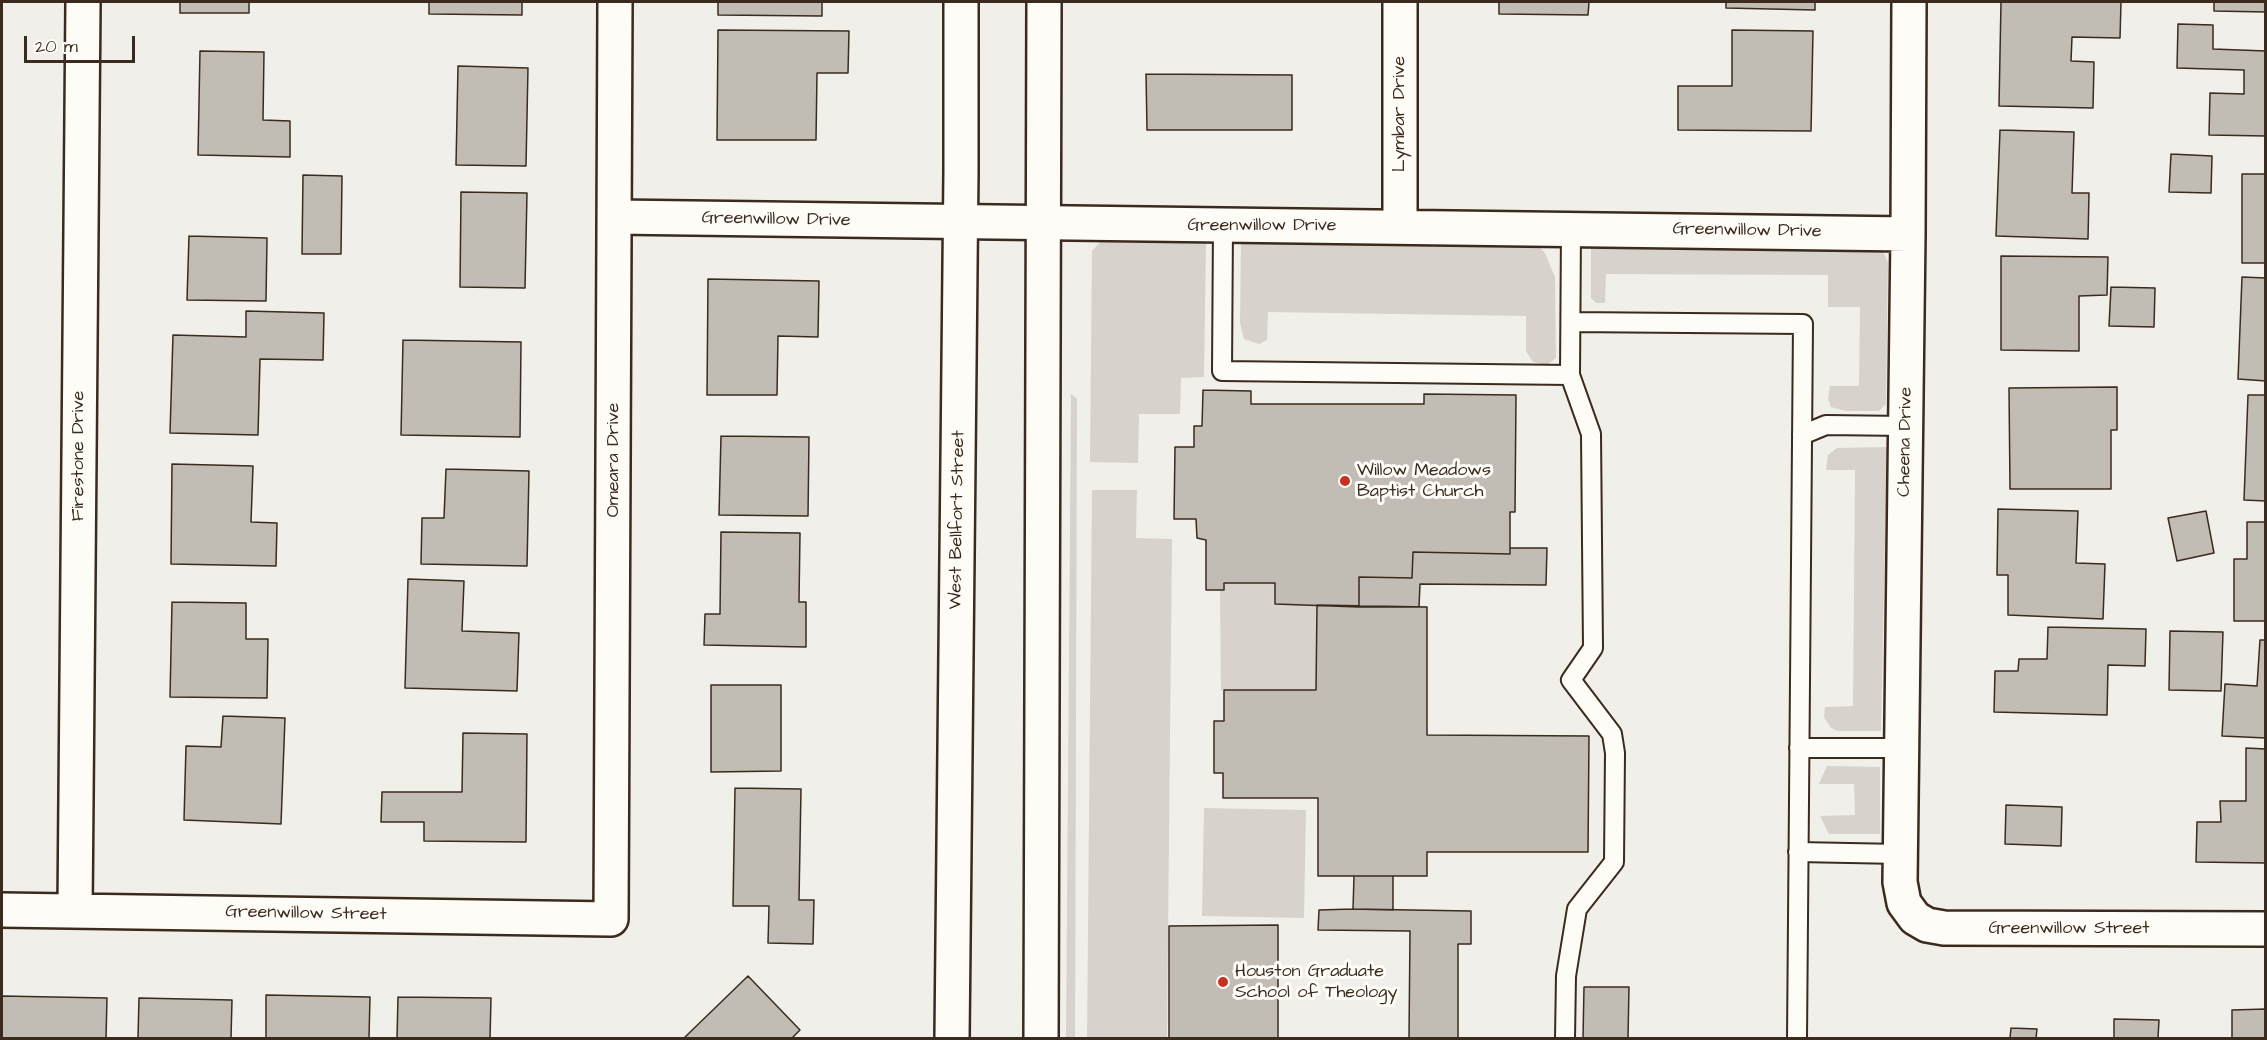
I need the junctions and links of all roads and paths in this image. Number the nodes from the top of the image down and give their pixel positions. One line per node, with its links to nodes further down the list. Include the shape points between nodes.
1 (83, 2): 23 (street, Firestone Drive)
2 (615, 2): 7 (street, Omeara Drive)
3 (961, 2): 8 (street, West Bellfort Street)
4 (1044, 2): 9 (street)
5 (1400, 2): 11 (street, Lymbar Drive)
6 (1909, 2): 13 (street, Cheena Drive)
7 (615, 217): 8 (street, Greenwillow Drive); 24 (street, Omeara Drive)
8 (961, 223): 9 (street, Greenwillow Drive); 26 (street, West Bellfort Street)
9 (1042, 224): 10 (street, Greenwillow Drive); 27 (street)
10 (1223, 226): 11 (street, Greenwillow Drive); 15 (lane, via 1222,371)
11 (1400, 227): 12 (street, Greenwillow Drive)
12 (1571, 229): 13 (street, Greenwillow Drive); 14 (lane)
13 (1908, 234): 16 (street, Cheena Drive)
14 (1571, 322): 15 (lane); 17 (lane, via 1803,324)
15 (1570, 375): 28 (lane, via 1592,434 1593,648 1571,680 1612,734 1615,764 1614,862 1577,909 1566,976)
16 (1906, 426): 17 (lane, via 1826,425); 19 (street, Cheena Drive)
17 (1802, 435): 18 (lane)
18 (1799, 748): 19 (lane); 20 (lane)
19 (1901, 748): 21 (street, Cheena Drive)
20 (1798, 852): 21 (lane); 29 (lane)
21 (1900, 868): 25 (street, Greenwillow Street, via 1904,903 1915,918 1944,928)
22 (2, 910): 23 (street, Greenwillow Street)
23 (75, 910): 24 (street, Greenwillow Street)
24 (611, 919)
25 (2265, 929)
26 (952, 1038)
27 (1041, 1038)
28 (1565, 1038)
29 (1797, 1038)

